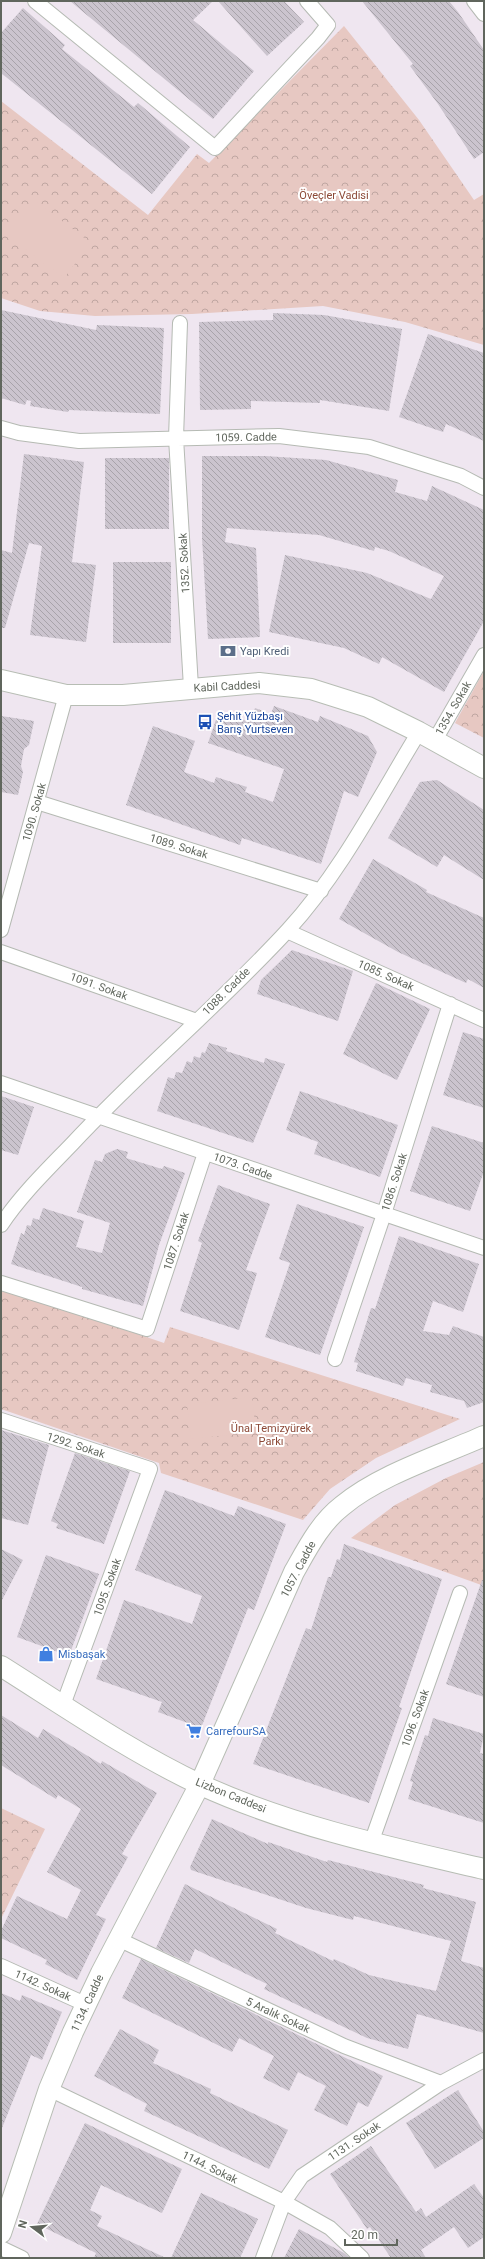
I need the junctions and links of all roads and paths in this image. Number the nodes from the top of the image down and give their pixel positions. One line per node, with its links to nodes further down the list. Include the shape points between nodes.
1 (35, 1): 2 (street, via 215,148 328,25)
2 (307, 1)
3 (474, 1): 4 (street)
4 (484, 14)
5 (180, 323): 7 (street, 1352. Sokak)
6 (1, 428): 7 (street, 1059. Cadde, via 79,441)
7 (176, 438): 8 (street, 1059. Cadde, via 279,436 369,447 461,476); 11 (street, 1352. Sokak)
8 (484, 488)
9 (484, 655): 13 (street, 1354. Sokak)
10 (1, 680): 12 (main road, Kabil Caddesi)
11 (191, 688): 12 (main road, Kabil Caddesi, via 123,695); 13 (main road, Kabil Caddesi, via 258,683 311,689 368,708)
12 (66, 695): 15 (street, 1090. Sokak)
13 (427, 736): 14 (main road, Kabil Caddesi); 16 (street, 1088. Cadde)
14 (484, 768)
15 (37, 802): 16 (street, 1089. Sokak); 17 (street, 1090. Sokak)
16 (321, 891): 18 (street, 1088. Cadde)
17 (1, 930)
18 (287, 931): 20 (street, 1085. Sokak); 22 (street, 1088. Cadde)
19 (1, 952): 22 (street, 1091. Sokak)
20 (450, 1004): 21 (street, 1085. Sokak); 26 (street, 1086. Sokak)
21 (484, 1020)
22 (197, 1021): 24 (street, 1088. Cadde)
23 (1, 1083): 24 (street, 1073. Cadde)
24 (98, 1116): 25 (street, 1073. Cadde); 27 (street, 1088. Cadde, via 16,1203)
25 (205, 1153): 26 (street, 1073. Cadde); 29 (street, 1087. Sokak, via 147,1329)
26 (384, 1214): 28 (street, 1073. Cadde); 30 (street, 1086. Sokak)
27 (1, 1225)
28 (484, 1248)
29 (1, 1283)
30 (334, 1359)
31 (1, 1420): 33 (street, 1292. Sokak)
32 (484, 1436): 37 (main road, 1057. Cadde, via 363,1489 340,1506 322,1526 294,1572)
33 (150, 1469): 36 (street, 1095. Sokak)
34 (460, 1593): 38 (street, 1096. Sokak)
35 (1, 1666): 36 (main road, Lizbon Caddesi)
36 (63, 1705): 37 (main road, Lizbon Caddesi, via 126,1744)
37 (200, 1784): 38 (main road, Lizbon Caddesi, via 257,1808); 40 (main road, 1134. Cadde)
38 (371, 1843): 39 (main road, Lizbon Caddesi)
39 (484, 1869)
40 (118, 1939): 42 (main road, 1134. Cadde); 44 (street, 5 Aralık Sokak, via 344,2046)
41 (1, 1966): 42 (street, 1142. Sokak)
42 (85, 2004): 45 (main road, 1134. Cadde)
43 (484, 2060): 44 (street, 1131. Sokak)
44 (441, 2083): 46 (street, 1131. Sokak, via 302,2176)
45 (49, 2089): 46 (street, 1144. Sokak); 47 (main road, 1134. Cadde)
46 (284, 2202): 50 (street, 1131. Sokak); 51 (street, 1144. Sokak, via 330,2228)
47 (1, 2233)
48 (1, 2248): 49 (street)
49 (22, 2258)
50 (262, 2258)
51 (362, 2258)

